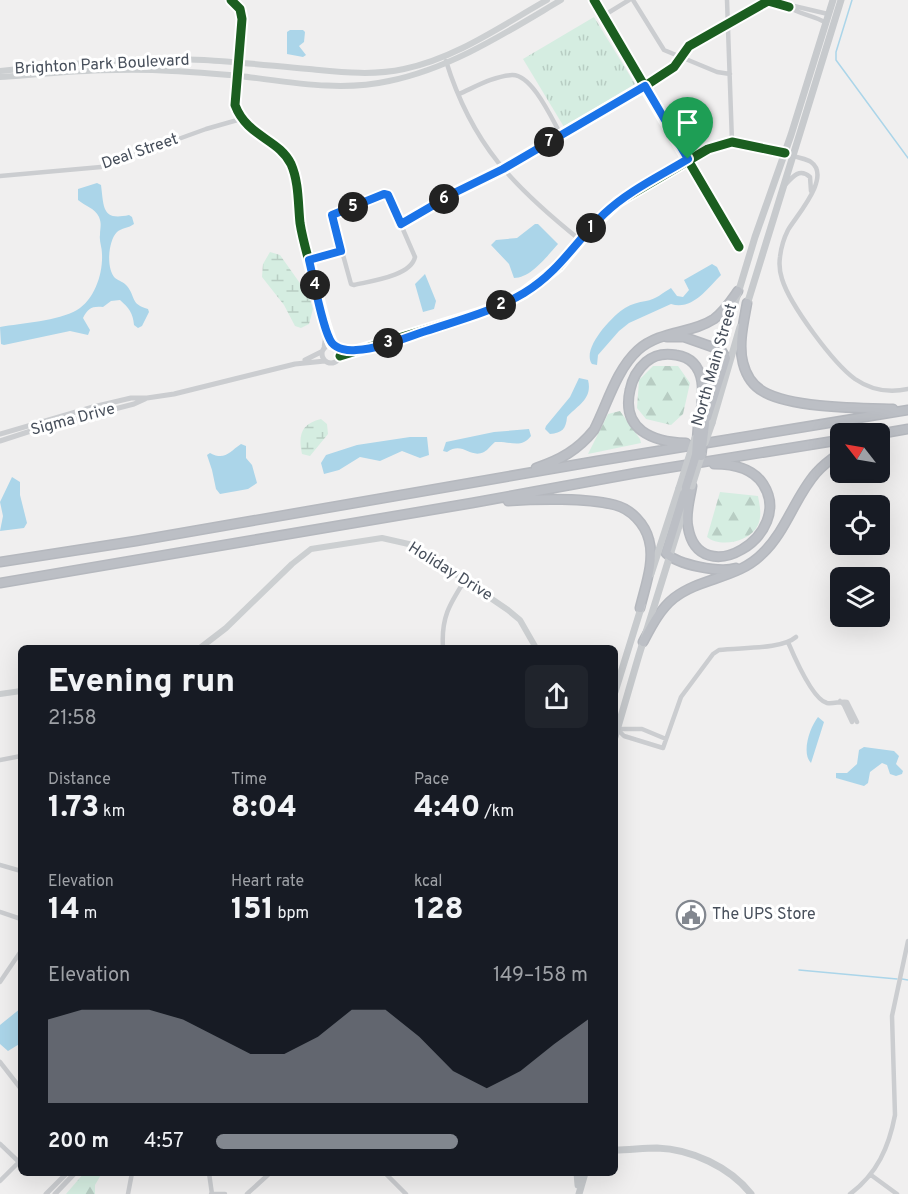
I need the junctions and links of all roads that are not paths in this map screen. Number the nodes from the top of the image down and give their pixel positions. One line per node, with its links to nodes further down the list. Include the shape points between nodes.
1 (231, 0): 15 (street, via 240,9 242,19)
2 (547, 0): 13 (main road, Brighton Park Boulevard)
3 (561, 0): 16 (main road, Brighton Park Boulevard)
4 (594, 0): 10 (street)
5 (631, 0): 10 (street); 14 (street, via 664,50)
6 (727, 0): 12 (street)
7 (833, 0): 11 (main road, North Main Street)
8 (841, 0): 17 (main road, North Main Street)
9 (789, 7): 11 (street); 11 (street); 12 (street, via 768,1)
10 (603, 16): 22 (street)
11 (827, 18): 17 (main road, via 829,27); 24 (main road, North Main Street)
12 (729, 23): 14 (street, via 689,46); 19 (street)
13 (445, 56): 15 (main road, Brighton Park Boulevard, via 402,69 351,74); 16 (street)
14 (680, 57): 19 (street); 22 (street, via 674,67)
15 (239, 63): 18 (main road, Brighton Park Boulevard, via 133,60); 20 (street)
16 (447, 64): 20 (main road, Brighton Park Boulevard, via 388,81 349,86); 23 (street)
17 (820, 68): 25 (main road, North Main Street)
18 (0, 71)
19 (730, 74): 28 (street)
20 (237, 76): 21 (main road, Brighton Park Boulevard, via 134,69); 26 (street, via 235,105)
21 (0, 77)
22 (645, 86): 27 (street); 31 (street)
23 (459, 94): 27 (street, via 514,74 526,79); 32 (street, via 479,137)
24 (802, 98): 25 (main road); 29 (main road, North Main Street)
25 (811, 101): 30 (main road, North Main Street)
26 (241, 119): 33 (street, Deal Street, via 101,167); 40 (street, via 291,163)
27 (561, 135): 32 (street)
28 (732, 142): 29 (street); 31 (street)
29 (785, 153): 30 (main road); 41 (main road, North Main Street)
30 (794, 156): 34 (main road, North Main Street); 35 (street, via 812,162 818,179)
31 (688, 159): 37 (street, via 618,202); 38 (street)
32 (503, 169): 36 (street); 37 (street, via 538,206)
33 (0, 176)
34 (785, 185): 35 (street, via 798,173 810,177 811,192); 42 (main road, North Main Street)
35 (800, 212): 53 (street, via 788,231 780,256 782,279 790,297 823,344 855,379 883,390)
36 (401, 224): 39 (street, via 384,194 332,215); 39 (street, via 415,257 408,268 389,277 354,285 348,279)
37 (580, 240): 48 (street, via 544,279 501,305)
38 (739, 247)
39 (341, 251): 40 (street)
40 (309, 260): 43 (street)
41 (738, 291): 44 (highway, via 715,318); 49 (main road, North Main Street)
42 (747, 303): 54 (highway, via 742,361 753,384 762,391 814,404); 55 (main road, North Main Street)
43 (326, 330): 45 (street); 47 (street)
44 (653, 340): 49 (highway, via 684,337); 64 (highway, via 626,365 594,430 579,447 551,463)
45 (332, 344): 46 (street); 47 (street)
46 (339, 348): 48 (street); 50 (street)
47 (323, 349): 51 (street); 52 (street, Sigma Drive)
48 (356, 350): 50 (street)
49 (721, 350): 55 (highway, via 726,358)
50 (340, 356): 51 (street, via 333,363)
51 (325, 361): 52 (street, Sigma Drive)
52 (295, 364): 58 (street, Sigma Drive, via 200,389 93,407)
53 (908, 390)
54 (908, 410): 60 (highway)
55 (703, 424): 60 (highway, via 699,371 682,356 658,355 646,362 636,373 628,396 636,426 662,440); 61 (highway, bridge); 65 (highway, bridge)
56 (908, 429): 57 (highway)
57 (890, 433)
58 (0, 438)
59 (830, 442): 63 (highway)
60 (711, 443): 64 (highway)
61 (701, 456): 65 (main road, bridge)
62 (830, 461): 67 (highway, via 815,474)
63 (680, 466): 65 (highway, via 731,465 754,473 766,490 768,501 768,513 757,538 736,554 725,557 701,550 687,526); 66 (highway)
64 (500, 479): 69 (highway)
65 (686, 487): 68 (highway, via 666,553); 72 (main road)
66 (472, 503): 71 (highway); 72 (highway, via 536,499 625,509 638,519 649,540 649,571)
67 (764, 553): 68 (highway, via 730,570); 74 (highway, via 749,566 675,598 665,606)
68 (670, 557): 74 (main road)
69 (0, 562)
70 (465, 580): 76 (main road, Holiday Drive, via 413,545 398,541 382,538 311,549); 77 (street, via 444,618); 78 (main road, Holiday Drive, via 520,620)
71 (0, 583)
72 (640, 608): 79 (main road)
73 (796, 637): 75 (street)
74 (642, 642): 83 (main road)
75 (788, 642): 82 (street, via 818,697 829,703 849,704); 86 (street, via 719,650 713,654 681,697)
76 (204, 645)
77 (443, 645)
78 (534, 645)
79 (618, 682)
80 (18, 691): 81 (main road)
81 (0, 694)
82 (854, 722)
83 (618, 725)
84 (618, 732): 86 (street, via 642,729)
85 (618, 733): 86 (street, via 663,748)
86 (666, 739)
87 (18, 757): 88 (street)
88 (0, 760)
89 (0, 866): 90 (street)
90 (18, 870)
91 (0, 912): 92 (street)
92 (18, 918)
93 (908, 941): 102 (street, via 892,1016 895,1115 889,1143)
94 (18, 955): 95 (street)
95 (0, 982)
96 (0, 1062): 97 (street)
97 (18, 1084)
98 (0, 1144): 100 (street)
99 (618, 1150): 120 (main road, via 659,1148 683,1152 731,1174)
100 (18, 1159)
101 (18, 1163): 111 (street)
102 (871, 1174): 121 (street); 122 (street)
103 (64, 1176): 112 (street)
104 (72, 1176): 113 (street)
105 (131, 1176): 114 (street)
106 (209, 1176): 115 (street)
107 (267, 1176): 117 (street)
108 (388, 1176): 118 (street)
109 (577, 1176): 119 (main road)
110 (584, 1176): 119 (main road)
111 (0, 1181)
112 (46, 1194)
113 (55, 1194)
114 (128, 1194)
115 (212, 1194): 116 (street)
116 (225, 1194)
117 (248, 1194)
118 (406, 1194)
119 (579, 1194)
120 (751, 1194)
121 (850, 1194)
122 (897, 1194)

